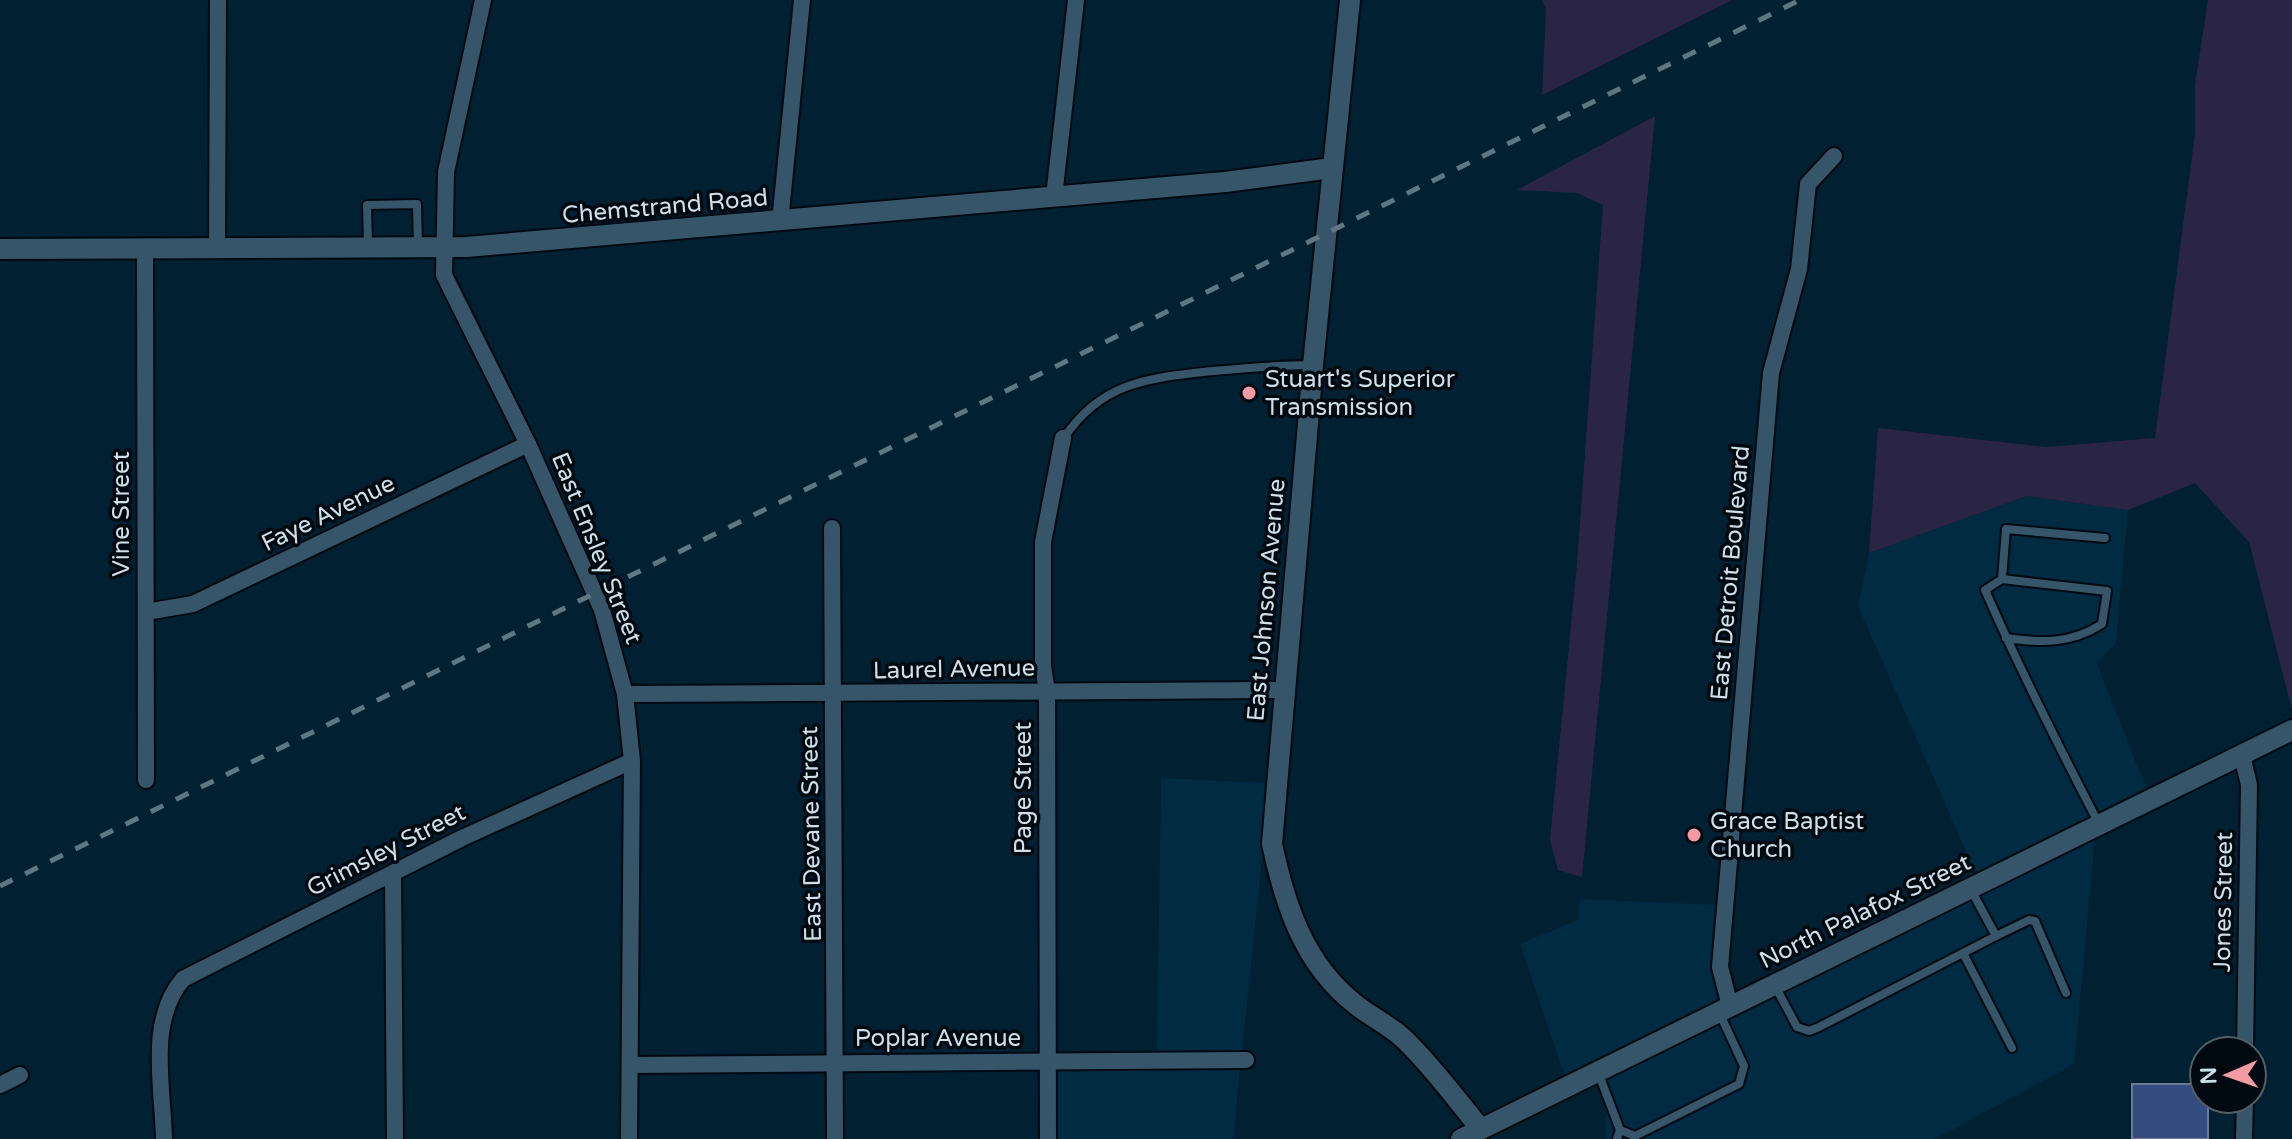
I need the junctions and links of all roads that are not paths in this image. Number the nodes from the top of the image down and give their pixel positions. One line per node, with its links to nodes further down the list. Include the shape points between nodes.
1 (218, 0): 13 (street)
2 (483, 0): 10 (street, East Ensley Street, via 446,172)
3 (802, 0): 9 (street)
4 (1076, 0): 8 (street)
5 (1350, 0): 7 (main road, East Johnson Avenue)
6 (1834, 156): 39 (street, East Detroit Boulevard, via 1808,184 1799,269 1771,373 1720,967)
7 (1332, 168): 8 (main road, Chemstrand Road); 16 (main road, East Johnson Avenue)
8 (1054, 197): 9 (main road, Chemstrand Road)
9 (780, 222): 10 (main road, Chemstrand Road)
10 (444, 248): 15 (main road, Chemstrand Road); 18 (street, East Ensley Street, via 448,287)
11 (0, 249): 12 (main road, Chemstrand Road)
12 (145, 249): 13 (main road, Chemstrand Road); 22 (street, Vine Street)
13 (217, 249): 14 (main road, Chemstrand Road)
14 (369, 249): 15 (main road, Chemstrand Road); 15 (lane, via 367,205 417,204)
15 (418, 249)
16 (1313, 365): 17 (lane, via 1160,375 1097,401); 24 (main road, East Johnson Avenue)
17 (1063, 438): 25 (street, Page Street, via 1043,542)
18 (528, 444): 22 (street, Faye Avenue, via 193,604); 26 (street, East Ensley Street, via 602,610)
19 (832, 528): 27 (street, East Devane Street)
20 (2105, 538): 21 (lane, via 2006,529)
21 (2002, 579): 23 (lane, via 1985,590); 23 (lane, via 2107,591 2102,624 2084,636 2059,641)
22 (146, 612): 31 (street, Vine Street)
23 (2006, 638): 32 (lane)
24 (1284, 690): 25 (street, Laurel Avenue); 50 (main road, East Johnson Avenue, via 1272,844 1295,925 1324,974 1353,1003 1403,1038)
25 (1047, 692): 27 (street, Laurel Avenue); 44 (street, Page Street)
26 (625, 694): 27 (street, Laurel Avenue); 30 (street, East Ensley Street)
27 (833, 694): 43 (street, East Devane Street)
28 (2292, 730): 29 (main road, North Palafox Street)
29 (2242, 755): 32 (main road, North Palafox Street); 40 (street, Jones Street, via 2249,785)
30 (632, 761): 33 (street, Grimsley Street); 45 (street, East Ensley Street)
31 (146, 780)
32 (2100, 824): 34 (main road, North Palafox Street)
33 (393, 873): 52 (street, Grimsley Street, via 183,979 161,1022); 53 (street)
34 (1969, 887): 35 (lane); 37 (main road, North Palafox Street)
35 (1996, 936): 36 (lane); 38 (lane, via 2035,921)
36 (1963, 953): 37 (lane, via 1809,1031 1797,1027); 41 (lane)
37 (1774, 984): 39 (main road, North Palafox Street)
38 (2066, 993)
39 (1725, 1009): 46 (main road, North Palafox Street); 51 (lane, via 1744,1066 1739,1084 1635,1136)
40 (2245, 1035)
41 (2012, 1048)
42 (1246, 1060): 44 (street, Poplar Avenue)
43 (837, 1062): 44 (street, Poplar Avenue); 45 (street, Poplar Avenue); 55 (street, East Devane Street)
44 (1048, 1062): 56 (street, Page Street)
45 (630, 1065): 54 (street, East Ensley Street)
46 (1598, 1072): 50 (main road, North Palafox Street); 51 (lane)
47 (20, 1075): 48 (street)
48 (0, 1085)
49 (2245, 1115): 58 (street)
50 (1484, 1134): 57 (main road, North Palafox Street)
51 (1618, 1135)
52 (164, 1139)
53 (395, 1139)
54 (629, 1139)
55 (835, 1139)
56 (1048, 1139)
57 (1461, 1139)
58 (2244, 1139)

